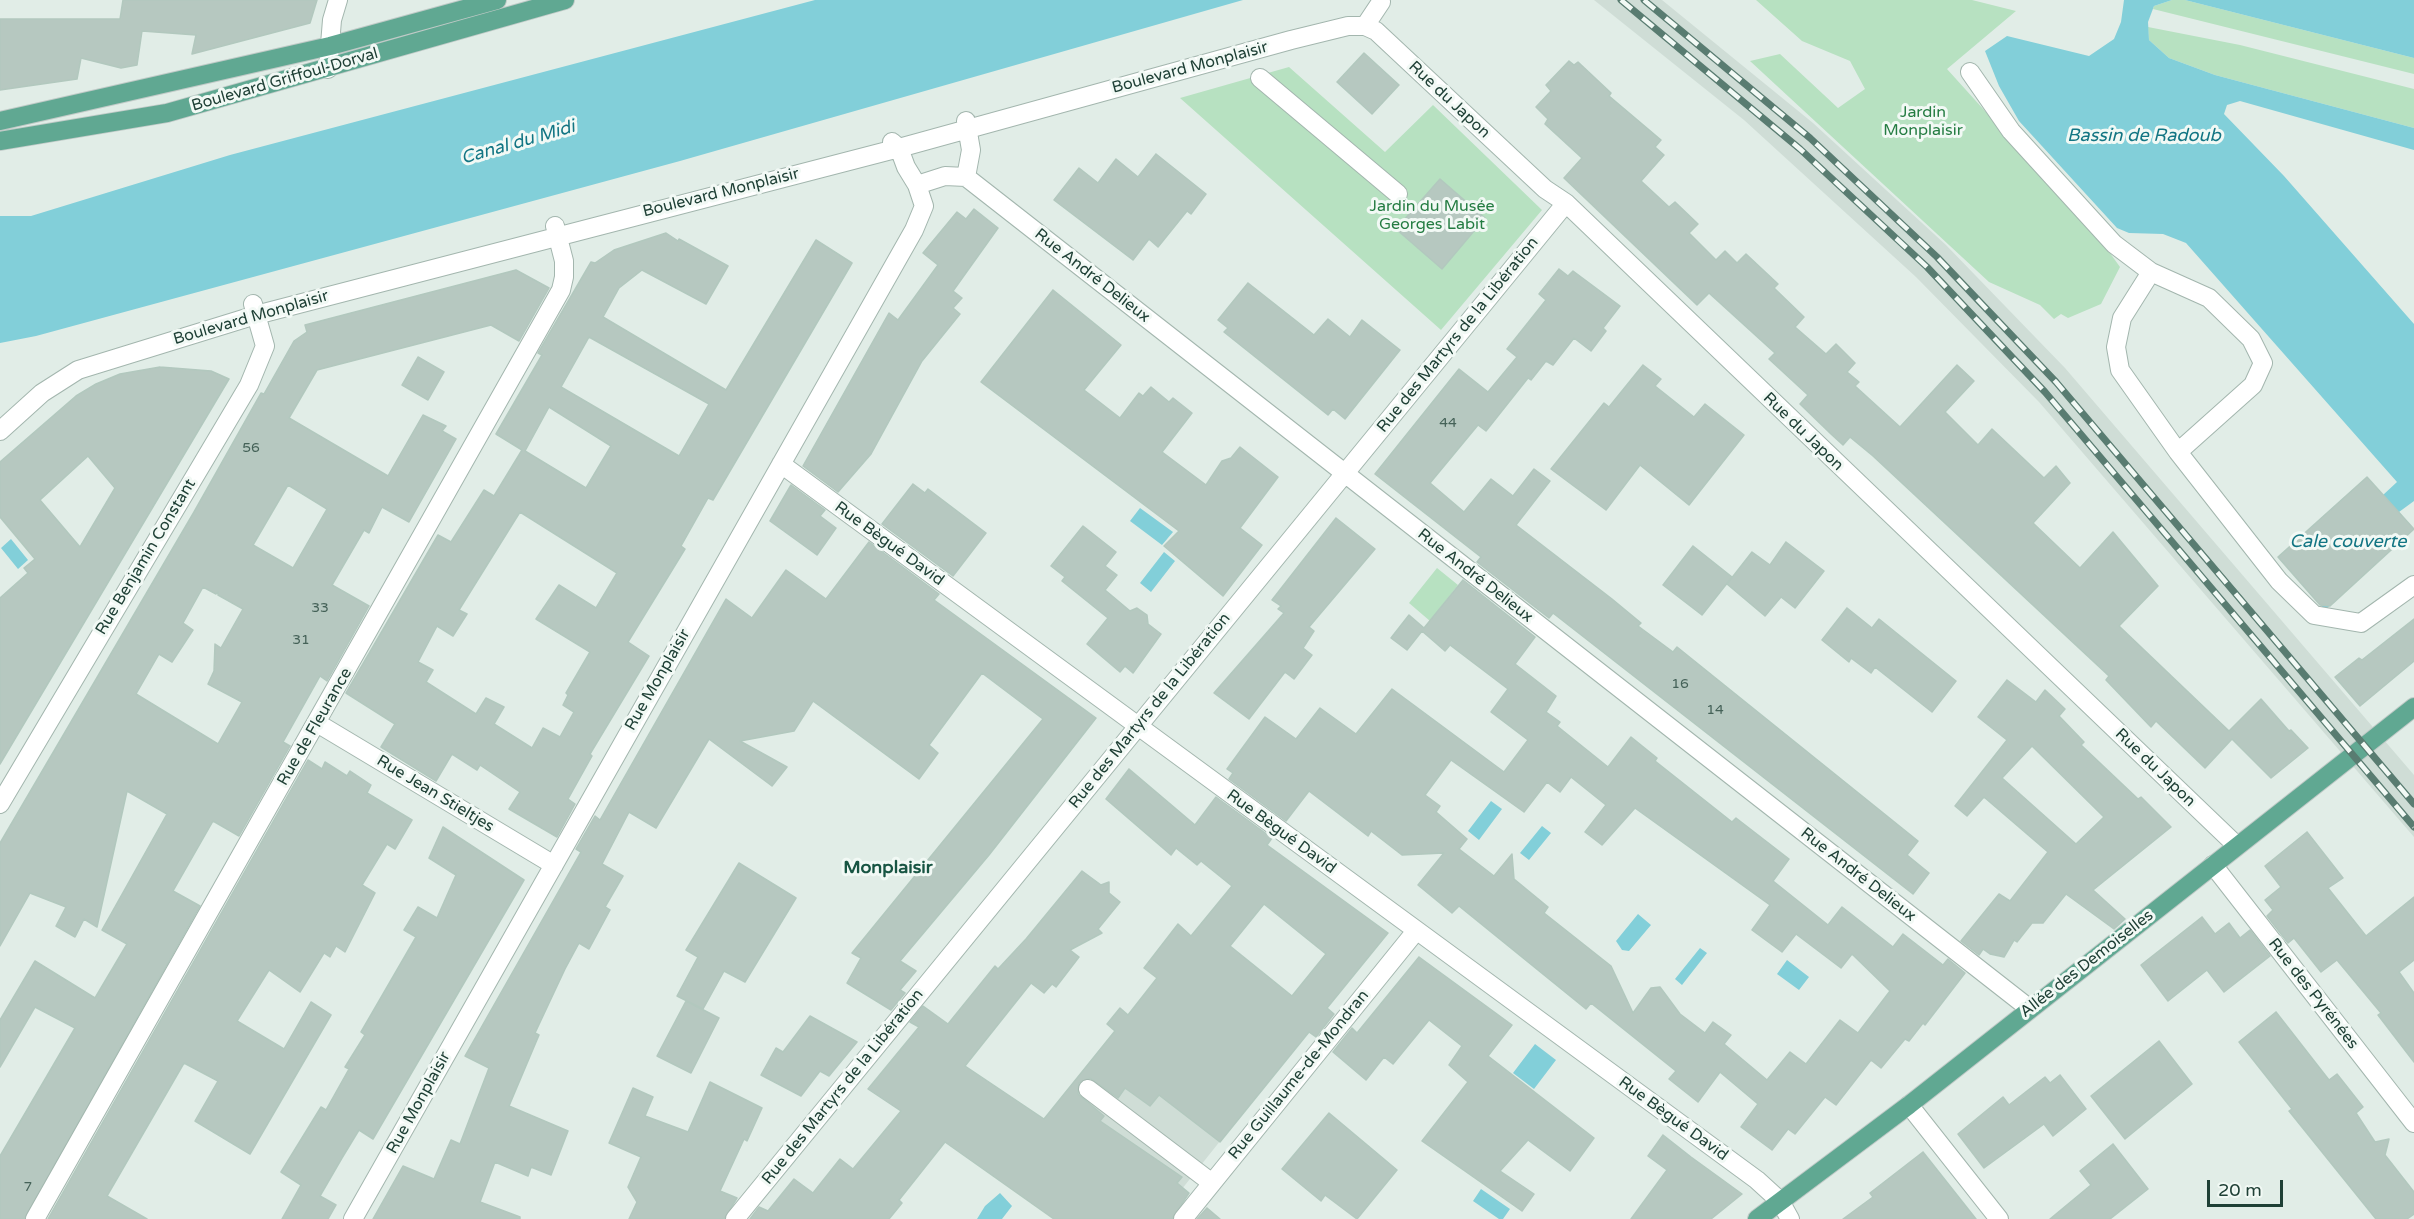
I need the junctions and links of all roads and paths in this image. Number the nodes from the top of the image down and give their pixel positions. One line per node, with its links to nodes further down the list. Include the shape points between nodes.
1 (338, 0): 6 (street)
2 (497, 0): 6 (main road, Boulevard Griffoul-Dorval)
3 (565, 0): 7 (main road, Boulevard Griffoul-Dorval)
4 (1381, 2): 5 (street)
5 (1365, 26): 11 (street, Boulevard Monplaisir, via 1348,26 1291,40); 17 (street, Rue du Japon, via 1376,31 1545,189)
6 (330, 46): 7 (street); 10 (main road, Boulevard Griffoul-Dorval)
7 (328, 69): 12 (main road, Boulevard Griffoul-Dorval, via 166,113)
8 (1970, 72): 19 (street, via 2019,139 2114,244)
9 (1260, 78): 16 (street)
10 (0, 121)
11 (967, 125): 13 (street, Boulevard Monplaisir); 14 (street, via 971,150)
12 (0, 141)
13 (895, 145): 15 (street, Rue Monplaisir); 18 (street, Boulevard Monplaisir)
14 (966, 177): 15 (street, via 945,176); 24 (street, Rue André Delieux)
15 (917, 185): 23 (street, Rue Monplaisir, via 924,206 914,230)
16 (1398, 194)
17 (1566, 203): 24 (street, Rue des Martyrs de la Libération); 30 (street, Rue du Japon)
18 (557, 230): 20 (street, Boulevard Monplaisir); 27 (street, Rue de Fleurance, via 564,261 561,290)
19 (2151, 272): 22 (street, via 2122,318 2116,347 2120,370); 22 (street, via 2209,298 2251,339 2264,363 2253,386)
20 (254, 309): 21 (street, Boulevard Monplaisir, via 78,370 42,393); 29 (street, Rue Benjamin Constant, via 265,346 249,385)
21 (0, 431)
22 (2178, 452): 25 (street, via 2279,581 2314,615 2361,623)
23 (781, 464): 28 (street, Rue Bègué David); 31 (street, Rue Monplaisir)
24 (1344, 473): 28 (street, Rue des Martyrs de la Libération); 34 (street, Rue André Delieux)
25 (2414, 585)
26 (2414, 707): 30 (main road, Allée des Demoiselles)
27 (317, 723): 31 (street, Rue Jean Stieltjes); 40 (street, Rue de Fleurance)
28 (1138, 727): 33 (street, Rue Bègué David); 42 (street, Rue des Martyrs de la Libération)
29 (0, 804)
30 (2236, 845): 32 (main road, Allée des Demoiselles)
31 (554, 865): 41 (street, Rue Monplaisir)
32 (2213, 865): 34 (main road, Allée des Demoiselles); 37 (street, Rue des Pyrénées)
33 (1416, 931): 38 (street, Rue Guillaume-de-Mondran); 39 (street, Rue Bègué David, via 1757,1180)
34 (2030, 1008): 36 (main road, Allée des Demoiselles)
35 (1088, 1089): 38 (street)
36 (1909, 1105): 39 (main road, Allée des Demoiselles); 46 (street)
37 (2414, 1123)
38 (1212, 1183): 43 (street, Rue Guillaume-de-Mondran)
39 (1780, 1201): 44 (main road, Allée des Demoiselles); 45 (street, Rue Bègué David)
40 (35, 1219)
41 (353, 1219)
42 (735, 1219)
43 (1183, 1219)
44 (1757, 1219)
45 (1790, 1219)
46 (1999, 1219)

